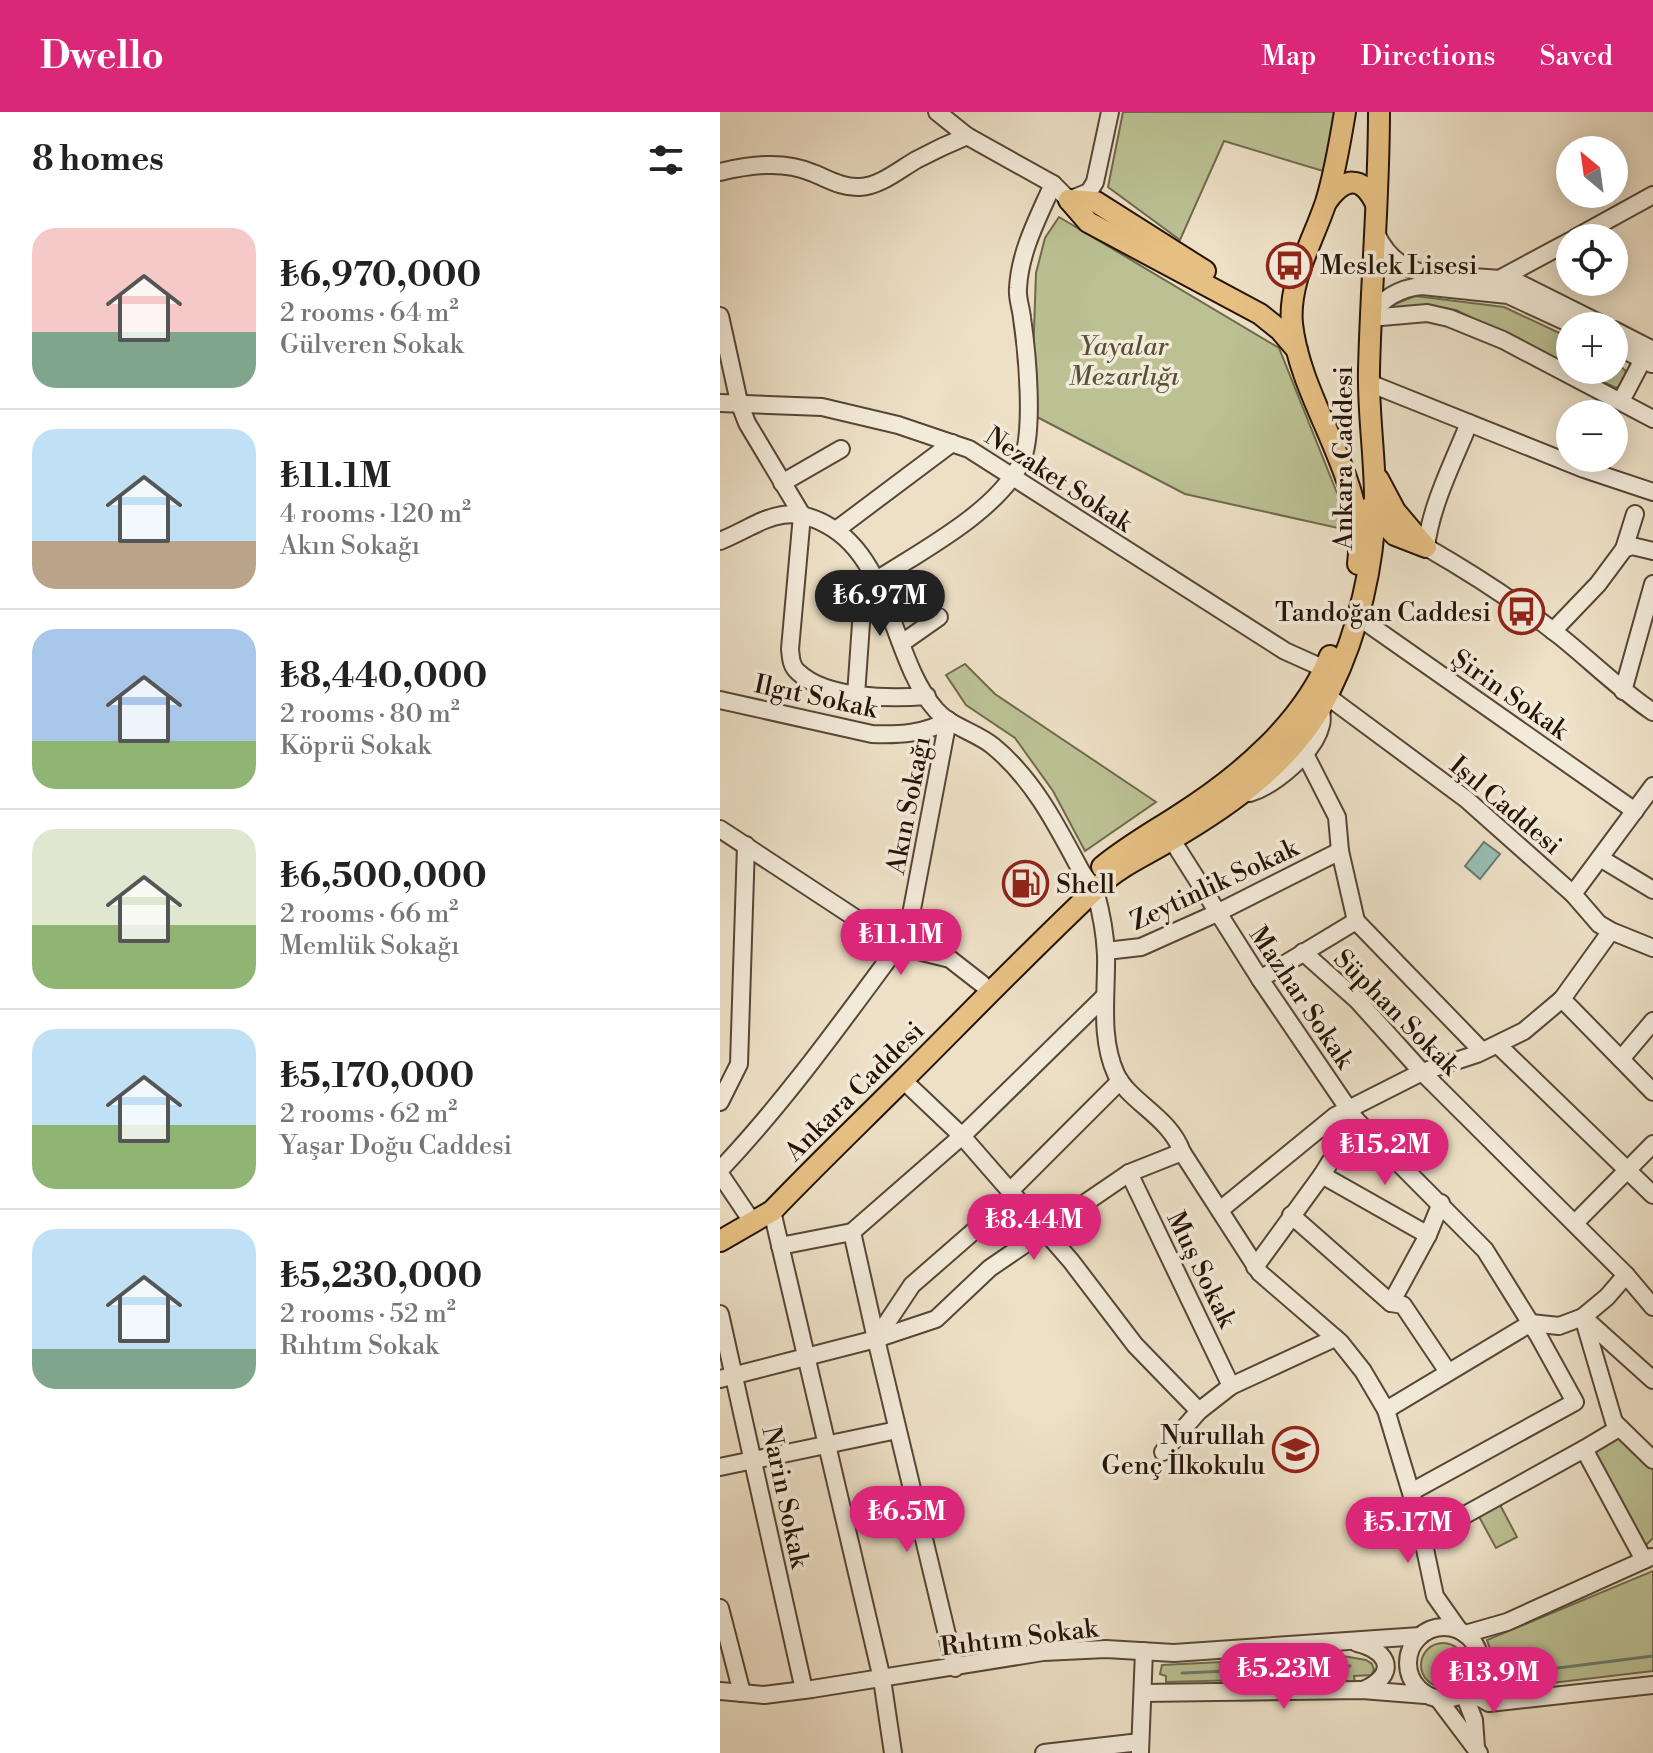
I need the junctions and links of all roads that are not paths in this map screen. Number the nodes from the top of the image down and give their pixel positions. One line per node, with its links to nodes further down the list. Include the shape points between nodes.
1 (937, 112): 5 (street)
2 (1110, 112): 9 (street, via 1095,182 1089,192)
3 (1345, 112): 10 (main road, Ankara Caddesi)
4 (1379, 112): 11 (main road, Ankara Caddesi)
5 (967, 136): 6 (street, via 872,186 844,185 772,165); 7 (street)
6 (720, 172)
7 (1053, 184): 9 (street); 38 (street, via 1019,278 1029,422 1024,453)
8 (1653, 195): 12 (street)
9 (1069, 200): 16 (main road, via 1096,202 1262,306); 23 (main road, via 1088,222 1260,314)
10 (1326, 202): 11 (main road, via 1339,187 1356,182); 16 (main road, Ankara Caddesi)
11 (1376, 204): 13 (main road, Ankara Caddesi)
12 (1600, 224)
13 (1375, 231): 15 (street, via 1389,256 1413,272); 20 (main road, Ankara Caddesi)
14 (1556, 249): 15 (street)
15 (1497, 286): 17 (street, via 1517,282); 19 (street); 20 (street, via 1413,287 1386,300)
16 (1293, 295): 23 (main road, Ankara Caddesi)
17 (1577, 312)
18 (720, 316): 29 (street)
19 (1556, 317)
20 (1370, 318): 25 (main road, Ankara Caddesi); 26 (street, via 1427,313 1449,318)
21 (1628, 340): 24 (street)
22 (1628, 349): 24 (street)
23 (1297, 350): 33 (main road, Ankara Caddesi)
24 (1650, 356): 27 (street)
25 (1369, 383): 32 (street); 34 (main road, Ankara Caddesi)
26 (1619, 400)
27 (1622, 400)
28 (720, 403): 29 (street, Nezaket Sokak)
29 (740, 404): 35 (street, Nezaket Sokak, via 822,407); 39 (street)
30 (1628, 405): 31 (street)
31 (1653, 419)
32 (1469, 423): 41 (street); 49 (street)
33 (1327, 432): 34 (main road, via 1349,454 1363,450); 40 (main road, Ankara Caddesi)
34 (1371, 435): 37 (main road, Ankara Caddesi)
35 (952, 443): 38 (street, Nezaket Sokak); 45 (street)
36 (841, 449): 39 (street)
37 (1374, 470): 42 (main road, Ankara Caddesi); 49 (main road, via 1395,511)
38 (1012, 475): 52 (street, via 974,514); 58 (street, Nezaket Sokak, via 1248,629)
39 (782, 483): 44 (street)
40 (1351, 488): 42 (main road); 58 (main road, Ankara Caddesi, via 1358,566)
41 (1653, 492)
42 (1375, 514): 46 (main road); 48 (main road, Ankara Caddesi)
43 (1635, 514): 50 (street)
44 (802, 515): 45 (street); 47 (street, via 781,514); 60 (street, via 791,662 815,682)
45 (836, 530): 52 (street)
46 (1395, 535): 48 (main road); 49 (main road)
47 (720, 541)
48 (1373, 544): 54 (main road, Ankara Caddesi)
49 (1426, 547): 56 (street, via 1481,578)
50 (1624, 549): 51 (street); 56 (street)
51 (1653, 551)
52 (872, 576): 57 (street); 60 (street, via 863,595)
53 (1653, 584): 59 (street)
54 (1357, 616): 63 (main road, Ankara Caddesi); 68 (street, Şirin Sokak)
55 (939, 617): 57 (street)
56 (1553, 631): 59 (street)
57 (902, 643): 61 (street)
58 (1325, 669): 74 (main road, Ankara Caddesi, via 1291,719 1248,763 1126,849)
59 (1623, 691): 64 (street)
60 (856, 695): 61 (street)
61 (927, 696): 65 (street)
62 (720, 700): 65 (street, Ilgıt Sokak, via 872,734 934,728)
63 (1324, 701): 66 (street, via 1321,726); 67 (main road, Ankara Caddesi, via 1281,758); 76 (street, Işıl Caddesi, via 1466,799)
64 (1653, 712)
65 (948, 720): 74 (street, via 991,744 1019,770 1048,809); 80 (street, Akın Sokağı, via 909,925)
66 (1305, 754): 67 (street, via 1273,782); 72 (street, via 1337,817)
67 (1240, 796): 70 (main road, Ankara Caddesi)
68 (1646, 800): 73 (street)
69 (720, 829): 71 (street)
70 (1172, 840): 74 (main road, Ankara Caddesi); 77 (street, Mazhar Sokak)
71 (746, 845): 80 (street); 96 (street, via 739,1064)
72 (1340, 851): 77 (street, Zeytinlik Sokak); 78 (street)
73 (1600, 858): 75 (street); 76 (street)
74 (1090, 885): 82 (street); 85 (main road, Ankara Caddesi); 93 (main road, Ankara Caddesi)
75 (1653, 890)
76 (1573, 894): 79 (street, Işıl Caddesi)
77 (1217, 913): 82 (street, Zeytinlik Sokak, via 1141,947); 84 (street, Mazhar Sokak)
78 (1356, 921): 83 (street); 90 (street)
79 (1611, 931): 81 (street, Işıl Caddesi); 87 (street)
80 (898, 946): 85 (street, via 950,959); 102 (street, Akın Sokağı, via 809,1067)
81 (1653, 948)
82 (1106, 951): 86 (street)
83 (1303, 952): 84 (street); 92 (street, Süphan Sokak, via 1357,1000)
84 (1260, 979): 97 (street, Mazhar Sokak)
85 (982, 984): 108 (main road, Ankara Caddesi)
86 (1105, 996): 94 (street, via 1104,1022); 98 (street)
87 (1562, 999): 89 (street); 91 (street)
88 (1653, 1021): 91 (street)
89 (1498, 1045): 90 (street); 101 (street)
90 (1482, 1051): 92 (street)
91 (1621, 1059): 95 (street)
92 (1422, 1072): 97 (street); 112 (street, Süphan Sokak)
93 (903, 1080): 98 (street); 108 (main road, Ankara Caddesi)
94 (1120, 1081): 100 (street, via 1165,1124); 105 (street)
95 (1653, 1092)
96 (720, 1102)
97 (1353, 1115): 104 (street); 107 (street, Mazhar Sokak); 109 (street, via 1335,1116)
98 (962, 1136): 105 (street); 115 (street)
99 (1653, 1144): 101 (street)
100 (1182, 1152): 103 (street); 109 (street)
101 (1626, 1170): 106 (street); 112 (street)
102 (720, 1172): 110 (street)
103 (1129, 1173): 114 (street); 132 (street, Muş Sokak)
104 (1322, 1175): 111 (street); 116 (street)
105 (1012, 1194): 114 (street); 127 (street, via 912,1285)
106 (1653, 1195)
107 (1441, 1203): 116 (street); 125 (street, Mazhar Sokak, via 1485,1250)
108 (769, 1206): 110 (main road, Ankara Caddesi); 117 (main road, Ankara Caddesi); 118 (street)
109 (1220, 1210): 119 (street)
110 (747, 1214): 113 (main road, Ankara Caddesi)
111 (1291, 1215): 119 (street); 121 (street)
112 (1575, 1223): 120 (street, Süphan Sokak)
113 (720, 1229)
114 (1045, 1231): 127 (street, via 990,1268 936,1319); 134 (street, via 1135,1345)
115 (852, 1232): 118 (street); 127 (street)
116 (1428, 1235): 121 (street)
117 (720, 1241)
118 (780, 1246): 128 (street)
119 (1255, 1267): 126 (street)
120 (1626, 1275): 122 (street, Süphan Sokak); 124 (street)
121 (1391, 1303): 129 (street, via 1409,1312)
122 (1653, 1307)
123 (720, 1314): 130 (street, Narin Sokak)
124 (1583, 1317): 125 (street, via 1559,1326); 131 (street); 135 (street, via 1610,1414)
125 (1531, 1323): 129 (street); 143 (street, Mazhar Sokak, via 1575,1402)
126 (1335, 1338): 132 (street); 133 (street, via 1355,1359)
127 (876, 1339): 128 (street); 136 (street)
128 (806, 1358): 130 (street); 137 (street)
129 (1448, 1372): 133 (street)
130 (728, 1377): 140 (street, Narin Sokak)
131 (1653, 1380)
132 (1231, 1386): 134 (street)
133 (1386, 1410): 143 (street)
134 (1199, 1411): 139 (street)
135 (1619, 1428): 138 (street); 141 (street)
136 (897, 1430): 137 (street); 152 (street)
137 (826, 1443): 140 (street); 153 (street)
138 (1584, 1449): 144 (street); 145 (street)
139 (1163, 1452)
140 (753, 1458): 142 (street); 155 (street, Narin Sokak)
141 (1653, 1460)
142 (720, 1467)
143 (1411, 1492): 144 (street)
144 (1422, 1535): 146 (street)
145 (1648, 1558): 148 (street, via 1507,1622)
146 (1435, 1596): 148 (street); 149 (street)
147 (720, 1608): 159 (street)
148 (1462, 1632): 149 (street, via 1437,1627); 158 (street, via 1475,1643 1481,1664)
149 (1422, 1635): 150 (street, Rıhtım Sokak); 161 (street, via 1412,1645 1407,1667 1410,1679)
150 (1347, 1641): 151 (street, Rıhtım Sokak); 156 (street, via 1374,1647 1386,1666 1379,1683)
151 (1144, 1651): 152 (street, Rıhtım Sokak, via 1043,1652); 160 (street)
152 (955, 1668): 153 (street, Rıhtım Sokak)
153 (882, 1679): 155 (street, Rıhtım Sokak); 164 (street)
154 (1653, 1685): 158 (street, via 1489,1703)
155 (804, 1690): 159 (street, Rıhtım Sokak)
156 (1362, 1690): 160 (street); 161 (street)
157 (720, 1691): 159 (street, Rıhtım Sokak)
158 (1466, 1692): 161 (street, via 1452,1699); 163 (street)
159 (742, 1693)
160 (1143, 1693): 162 (street)
161 (1432, 1698): 163 (street)
162 (1140, 1747): 165 (street)
163 (1478, 1750)
164 (893, 1753)
165 (1044, 1753)

